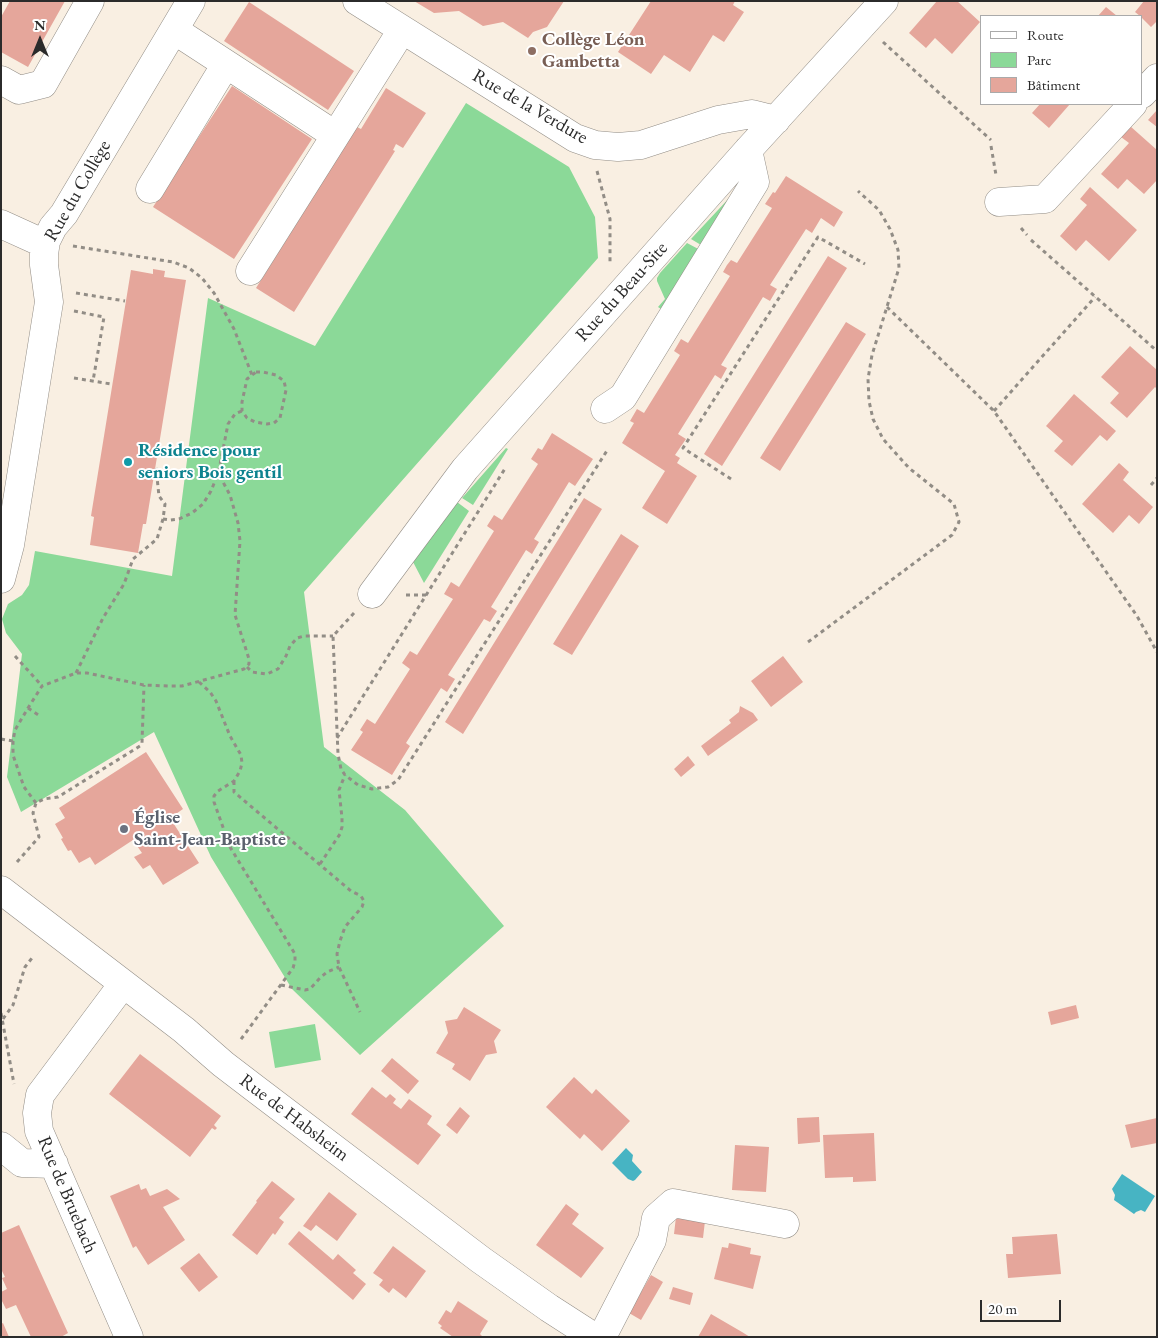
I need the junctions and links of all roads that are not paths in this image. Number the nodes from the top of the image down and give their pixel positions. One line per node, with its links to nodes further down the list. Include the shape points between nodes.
1 (90, 1): 9 (street, via 43,84 19,90)
2 (191, 1): 5 (street, Rue du Collège)
3 (357, 1): 6 (street, Rue de la Verdure)
4 (884, 1): 12 (street, Rue du Beau-Site)
5 (174, 30): 7 (street); 18 (street, Rue du Collège)
6 (402, 30): 12 (street, Rue de la Verdure, via 575,138 595,145 641,145 718,120 752,114); 13 (street)
7 (226, 64): 13 (street); 15 (street)
8 (1157, 78): 10 (street)
9 (1, 80)
10 (1143, 93)
11 (1132, 105): 16 (street, via 1045,200)
12 (776, 120): 14 (street, Rue du Beau-Site)
13 (335, 135): 19 (street)
14 (748, 150): 20 (street, via 755,182 623,396); 22 (street, Rue du Beau-Site, via 465,469)
15 (150, 189)
16 (999, 202)
17 (1, 224): 18 (street)
18 (46, 241): 21 (street, Rue du Collège, via 44,265 49,302 10,545)
19 (250, 271)
20 (605, 409)
21 (1, 579)
22 (372, 594)
23 (1, 890): 24 (street, Rue de Habsheim)
24 (123, 984): 26 (street, Rue de Bruebach, via 40,1095 39,1131); 29 (street, Rue de Habsheim, via 481,1260)
25 (1, 1146): 26 (street, via 22,1163)
26 (54, 1164): 28 (street, Rue de Bruebach)
27 (785, 1224): 30 (street, via 673,1203 656,1218 652,1240)
28 (129, 1337)
29 (594, 1337)
30 (602, 1337)

